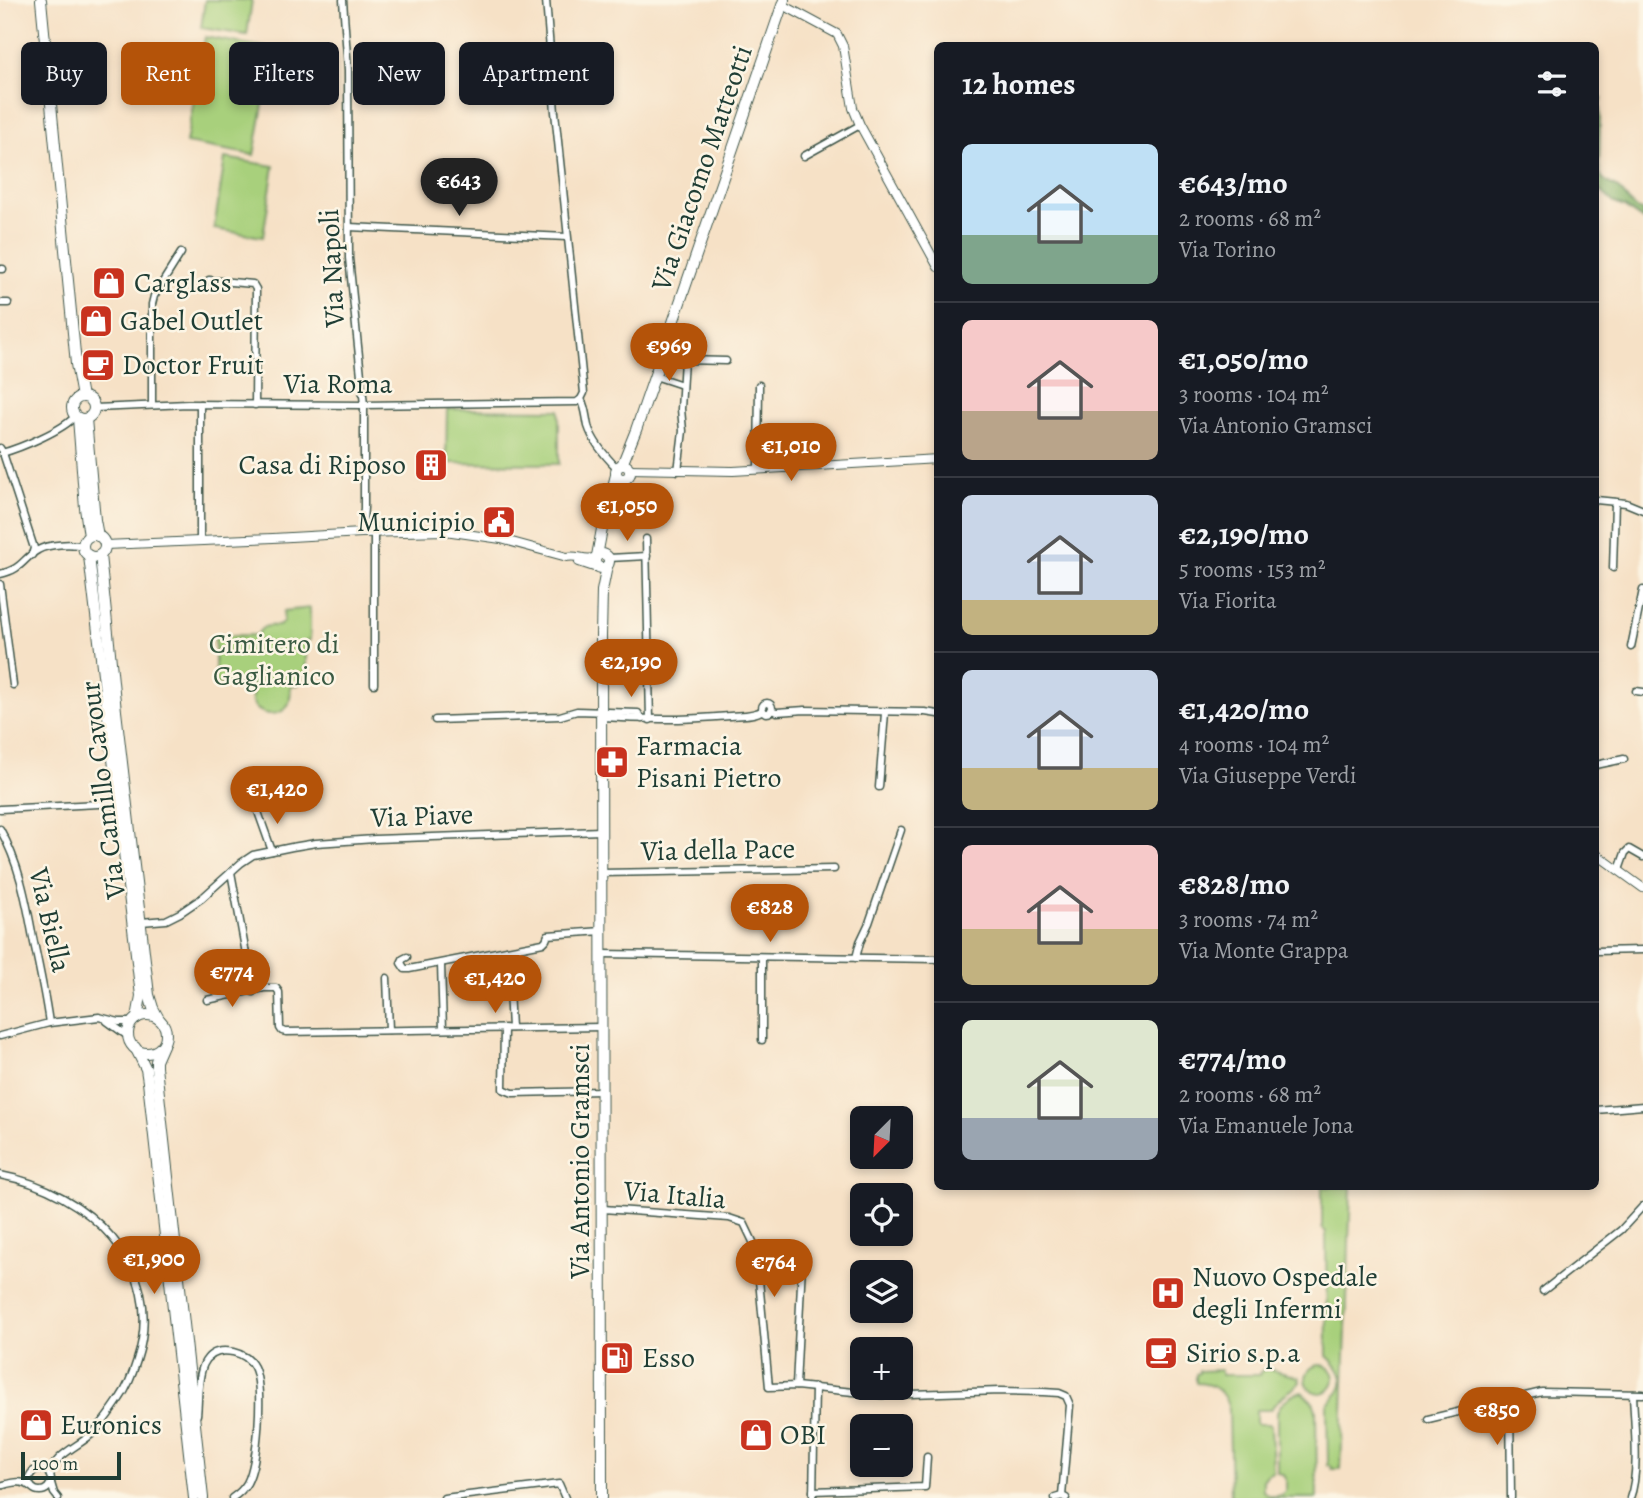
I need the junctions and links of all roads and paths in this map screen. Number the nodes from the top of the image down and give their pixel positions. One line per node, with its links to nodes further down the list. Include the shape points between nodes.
1 (41, 0): 16 (main road)
2 (343, 0): 7 (street, Via Napoli)
3 (545, 0): 8 (street)
4 (783, 2): 5 (street, via 837,34); 13 (main road, Via Giacomo Matteotti)
5 (860, 125): 6 (street); 10 (street)
6 (804, 156)
7 (349, 227): 8 (street); 21 (street, Via Napoli)
8 (567, 237): 17 (street, via 584,393)
9 (181, 253): 18 (street, via 152,304)
10 (934, 260)
11 (209, 280): 20 (street, via 253,284 256,289)
12 (726, 361): 14 (street, via 684,360)
13 (655, 376): 14 (street); 27 (main road, Via Giacomo Matteotti)
14 (682, 385): 28 (street)
15 (759, 385): 26 (street)
16 (82, 397): 22 (main road); 23 (main road, Via Camillo Cavour, via 73,402 72,409)
17 (581, 399): 21 (street, Via Roma); 27 (street, via 589,429 606,458)
18 (152, 404): 19 (street, Via Roma); 22 (street, Via Roma)
19 (200, 404): 20 (street, Via Roma); 35 (street)
20 (255, 405): 21 (street, Via Roma)
21 (364, 405): 33 (street, Via Napoli)
22 (95, 408): 23 (main road, via 92,415)
23 (80, 418): 24 (street); 36 (main road, Via Camillo Cavour)
24 (1, 451): 38 (street, via 34,548)
25 (934, 459): 26 (street)
26 (758, 470): 28 (street)
27 (623, 471): 28 (street); 40 (main road, Via Antonio Gramsci, via 602,527)
28 (678, 471)
29 (1599, 500): 30 (street)
30 (1615, 502): 31 (street); 41 (street)
31 (1643, 510)
32 (374, 532): 33 (street); 40 (street, via 453,531 501,539 594,567); 46 (street)
33 (362, 533): 35 (street)
34 (646, 539): 39 (street)
35 (200, 541): 36 (street)
36 (96, 545): 37 (main road, via 84,540); 56 (main road, Via Camillo Cavour); 70 (main road, Via Camillo Cavour)
37 (83, 546): 38 (street, via 39,548)
38 (32, 555): 42 (street, via 18,568)
39 (647, 555): 40 (street); 52 (street)
40 (602, 561): 50 (main road, Via Antonio Gramsci)
41 (1613, 568)
42 (0, 574)
43 (0, 584): 47 (street)
44 (1643, 590): 45 (street)
45 (1631, 647)
46 (374, 684)
47 (13, 685)
48 (885, 713): 49 (street); 52 (street, via 777,712 768,703 758,713); 55 (street)
49 (934, 713)
50 (602, 714): 51 (street, via 577,711 560,716); 52 (street); 61 (main road, Via Antonio Gramsci)
51 (435, 720)
52 (646, 720)
53 (1624, 759): 54 (street)
54 (1599, 764)
55 (879, 787)
56 (118, 803): 58 (street); 84 (main road, Via Camillo Cavour, via 141,996)
57 (257, 804): 62 (street)
58 (0, 809)
59 (0, 829): 87 (street, Via Biella, via 21,879)
60 (901, 830): 78 (street)
61 (601, 831): 62 (street, Via Piave, via 347,840); 68 (main road, Via Antonio Gramsci)
62 (272, 851): 67 (street, Via Piave, via 253,855)
63 (1599, 856): 66 (street)
64 (1643, 857): 66 (street, via 1629,849)
65 (834, 869): 68 (street, Via della Pace)
66 (1619, 870): 69 (street)
67 (230, 873): 70 (street, Via Piave, via 180,913 166,920); 82 (street)
68 (601, 873): 71 (main road, Via Antonio Gramsci)
69 (1643, 888)
70 (141, 922): 86 (main road, Via Camillo Cavour, via 151,1003)
71 (602, 931): 72 (street, via 548,935 543,943); 75 (main road, Via Antonio Gramsci)
72 (507, 950): 80 (street); 89 (street)
73 (1643, 950): 74 (street)
74 (1599, 951)
75 (602, 954): 77 (street); 88 (main road, Via Antonio Gramsci)
76 (407, 957): 80 (street, via 401,963 405,969)
77 (762, 957): 78 (street); 94 (street)
78 (856, 958): 79 (street)
79 (934, 959)
80 (441, 964): 90 (street)
81 (387, 978): 91 (street)
82 (253, 992): 83 (street); 91 (street, via 278,989 282,1031)
83 (207, 1000)
84 (136, 1016): 85 (street, via 119,1022); 86 (main road); 93 (main road)
85 (103, 1018): 87 (street); 93 (street)
86 (159, 1019): 95 (main road, via 165,1028)
87 (49, 1023): 92 (street)
88 (602, 1027): 89 (street); 97 (main road, Via Antonio Gramsci)
89 (507, 1028): 90 (street); 97 (street, via 503,1089 513,1093)
90 (443, 1029): 91 (street)
91 (388, 1030)
92 (0, 1036)
93 (129, 1037): 96 (main road)
94 (762, 1040)
95 (163, 1045): 96 (main road, via 146,1052); 111 (main road, via 156,1068)
96 (135, 1047): 121 (main road, via 148,1082)
97 (602, 1091): 102 (main road, Via Antonio Gramsci)
98 (1643, 1106): 99 (street)
99 (1599, 1110)
100 (0, 1175): 113 (street, via 56,1194 96,1220 131,1263 143,1306 142,1344 122,1396 94,1432 58,1458)
101 (1643, 1206): 104 (street, via 1621,1230)
102 (603, 1209): 105 (street, Via Italia, via 744,1223 756,1248 769,1387); 126 (main road, Via Antonio Gramsci)
103 (802, 1263): 105 (street)
104 (1544, 1291)
105 (796, 1386): 106 (street)
106 (815, 1387): 116 (street); 118 (street, via 883,1395 1006,1391 1066,1396 1070,1405)
107 (1633, 1394): 108 (street); 109 (street, via 1542,1392); 127 (street, via 1636,1474)
108 (1643, 1394)
109 (1510, 1399): 110 (street); 117 (street)
110 (1428, 1419)
111 (195, 1430): 122 (main road); 123 (street, via 202,1367 221,1352 246,1357 259,1386 254,1461 247,1482)
112 (927, 1457): 116 (street, via 925,1488)
113 (50, 1480): 115 (street, via 47,1489); 115 (street, via 45,1471 34,1471 29,1481); 120 (street)
114 (0, 1486): 115 (street, via 19,1481)
115 (35, 1489): 119 (street)
116 (813, 1494)
117 (1511, 1496)
118 (1061, 1497)
119 (45, 1498)
120 (58, 1498)
121 (194, 1498)
122 (203, 1498)
123 (232, 1498)
124 (444, 1498): 125 (street, via 559,1483)
125 (565, 1498)
126 (602, 1498)
127 (1630, 1498)

